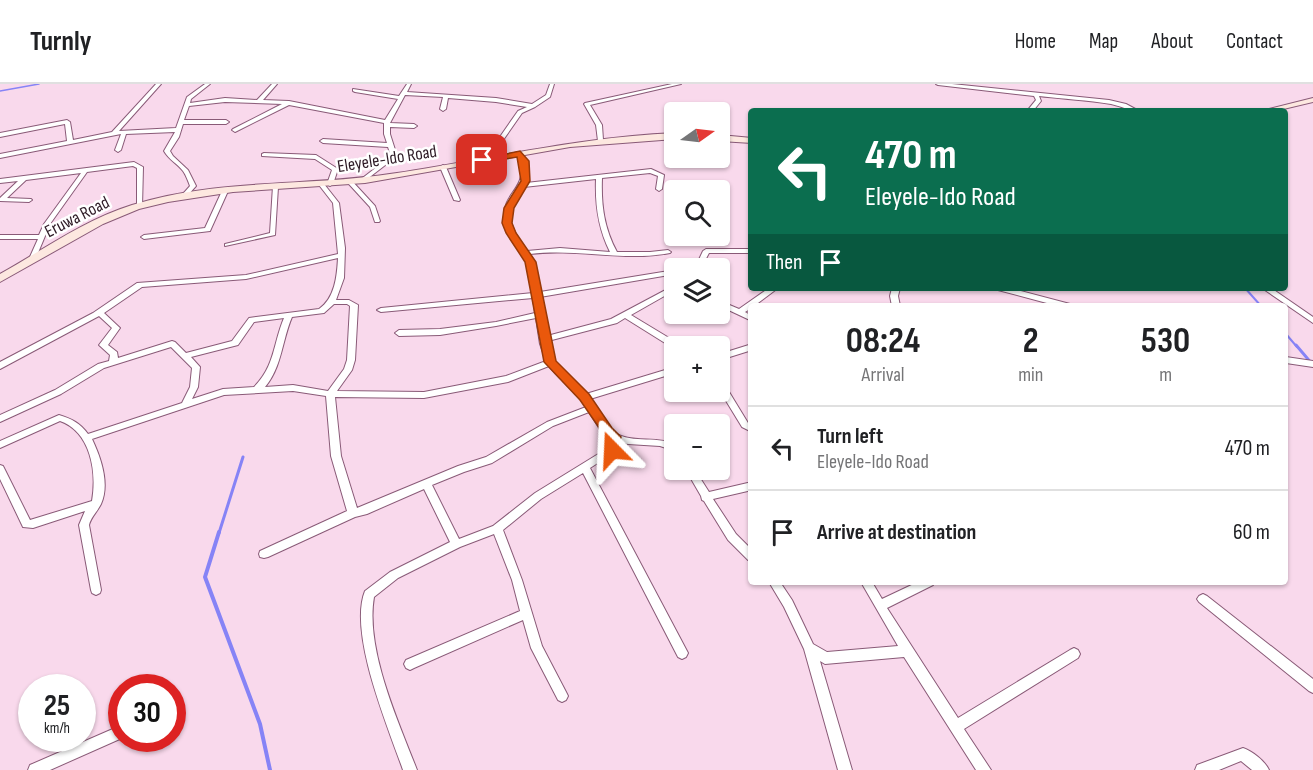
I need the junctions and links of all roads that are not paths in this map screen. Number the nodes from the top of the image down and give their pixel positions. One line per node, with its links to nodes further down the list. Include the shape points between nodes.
1 (159, 84): 28 (street)
2 (208, 84): 16 (street, via 190,96)
3 (275, 84): 14 (street)
4 (409, 84): 11 (street)
5 (552, 84): 17 (street, via 548,96)
6 (679, 84): 33 (street, via 587,104 599,125)
7 (938, 84): 8 (street)
8 (975, 86): 10 (street)
9 (355, 90): 11 (street)
10 (1036, 95): 18 (street, via 1039,100); 19 (street, via 1116,103)
11 (403, 96): 12 (street); 24 (street)
12 (446, 96): 17 (street); 21 (street)
13 (1313, 100): 20 (main road)
14 (259, 101): 15 (street); 16 (street)
15 (289, 103): 24 (street); 27 (street)
16 (186, 105): 22 (street)
17 (533, 106): 42 (street, via 520,112)
18 (1032, 108)
19 (1128, 108)
20 (1278, 108)
21 (443, 110)
22 (180, 122): 23 (street); 26 (street)
23 (226, 122)
24 (387, 123): 25 (street); 37 (street)
25 (414, 126)
26 (177, 130): 29 (street); 55 (street, via 167,154 184,169 193,186)
27 (235, 130)
28 (114, 133): 29 (street); 34 (street)
29 (124, 133): 38 (street)
30 (0, 135): 34 (street, via 67,122)
31 (664, 137): 33 (main road, Eleyele-Ido Road)
32 (730, 139): 36 (main road)
33 (600, 140): 39 (main road, Eleyele-Ido Road)
34 (70, 141): 41 (street)
35 (323, 141): 37 (street)
36 (748, 141)
37 (390, 145): 48 (street, via 392,158)
38 (118, 150)
39 (520, 154): 42 (main road, Eleyele-Ido Road); 51 (street, via 526,167)
40 (264, 155): 50 (street, via 316,157 335,169)
41 (0, 156)
42 (482, 160): 43 (main road, Eleyele-Ido Road)
43 (443, 167): 48 (main road, Eleyele-Ido Road); 57 (street)
44 (84, 172): 46 (street); 58 (street, via 139,165); 61 (street)
45 (599, 176): 51 (street); 53 (street, via 656,171 661,175); 65 (street, via 602,230)
46 (24, 179): 47 (street); 56 (street, via 2,200)
47 (0, 181)
48 (362, 181): 49 (main road, Eleyele-Ido Road)
49 (350, 182): 50 (main road, Eleyele-Ido Road); 59 (street, via 373,207)
50 (326, 184): 52 (main road, Eleyele-Ido Road); 68 (street, via 336,204)
51 (522, 185): 67 (street, via 507,216 511,233)
52 (276, 188): 54 (main road, Eleyele-Ido Road); 63 (street, via 273,234)
53 (659, 189)
54 (225, 191): 55 (main road, Eleyele-Ido Road); 62 (street, via 208,230)
55 (179, 196): 58 (main road, Eruwa Road)
56 (29, 200)
57 (457, 200)
58 (140, 206): 70 (main road, Eruwa Road, via 97,222)
59 (377, 221)
60 (0, 237): 61 (street)
61 (42, 237): 70 (street)
62 (144, 237)
63 (227, 245)
64 (748, 251): 69 (street, via 706,251)
65 (614, 252): 66 (street, via 636,256); 67 (street, via 544,249)
66 (668, 252)
67 (524, 253): 77 (street, via 531,262)
68 (341, 255): 78 (street, via 340,278); 86 (street, via 246,277 144,284)
69 (703, 258)
70 (33, 259): 72 (main road, Eruwa Road)
71 (664, 274): 77 (street)
72 (0, 279)
73 (770, 291): 79 (street)
74 (1012, 291): 80 (street)
75 (1270, 291): 81 (street)
76 (664, 293): 90 (street)
77 (537, 295): 85 (street); 88 (street)
78 (331, 302): 89 (street, via 321,311); 108 (street, via 354,305 351,360)
79 (753, 303)
80 (1056, 303)
81 (1287, 303)
82 (1288, 303): 92 (street)
83 (748, 307): 87 (street)
84 (730, 308): 87 (street)
85 (381, 310)
86 (100, 312): 100 (street, via 116,328 103,345 114,354); 103 (street)
87 (739, 313): 91 (street)
88 (541, 314): 93 (street, via 440,332); 94 (street)
89 (289, 315): 98 (street, via 249,321 235,344); 106 (street, via 272,374)
90 (626, 315): 94 (street); 95 (street)
91 (748, 317)
92 (1313, 321)
93 (399, 333)
94 (545, 339): 101 (street)
95 (664, 339)
96 (748, 348): 97 (street)
97 (730, 354)
98 (185, 356): 100 (street, via 172,344); 105 (street, via 196,367)
99 (1288, 360): 102 (street)
100 (113, 361): 113 (street)
101 (550, 362): 108 (street, via 508,380 424,395); 109 (street)
102 (1313, 364)
103 (0, 366)
104 (664, 373): 109 (street)
105 (194, 387): 107 (street); 111 (street)
106 (256, 390): 107 (street); 108 (street, via 293,388)
107 (214, 394): 111 (street)
108 (330, 394): 126 (street, via 336,456)
109 (585, 397): 112 (street)
110 (730, 400): 114 (street)
111 (186, 403): 116 (street)
112 (592, 408): 115 (street); 122 (street, via 550,424 489,460)
113 (0, 419)
114 (748, 426)
115 (614, 437): 117 (street); 119 (street, via 612,450)
116 (86, 438): 118 (street, via 67,420 59,418); 125 (street, via 98,460)
117 (664, 443)
118 (0, 445)
119 (585, 466): 127 (street); 140 (street)
120 (0, 469): 125 (street, via 27,524)
121 (696, 480): 124 (street)
122 (427, 483): 126 (street); 128 (street)
123 (748, 487): 124 (street)
124 (705, 497): 129 (street)
125 (97, 503): 134 (street, via 85,516 84,525)
126 (353, 513): 130 (street)
127 (497, 529): 128 (street); 137 (street)
128 (456, 544): 148 (street, via 394,575 374,588 366,601 378,681)
129 (748, 553)
130 (264, 554)
131 (776, 585): 138 (street)
132 (868, 585): 136 (street)
133 (923, 585): 136 (street)
134 (96, 590)
135 (1203, 599): 143 (street)
136 (880, 606): 139 (street)
137 (527, 613): 142 (street); 144 (street, via 537,648)
138 (812, 649): 139 (street, via 825,658); 149 (street)
139 (907, 651): 145 (street)
140 (682, 653)
141 (1074, 654): 145 (street)
142 (410, 664)
143 (1313, 687)
144 (562, 696)
145 (957, 726): 150 (street)
146 (108, 737): 147 (street)
147 (35, 770)
148 (410, 770)
149 (845, 770)
150 (984, 770)
151 (1202, 770): 152 (street, via 1236,754 1243,754)
152 (1262, 770)

